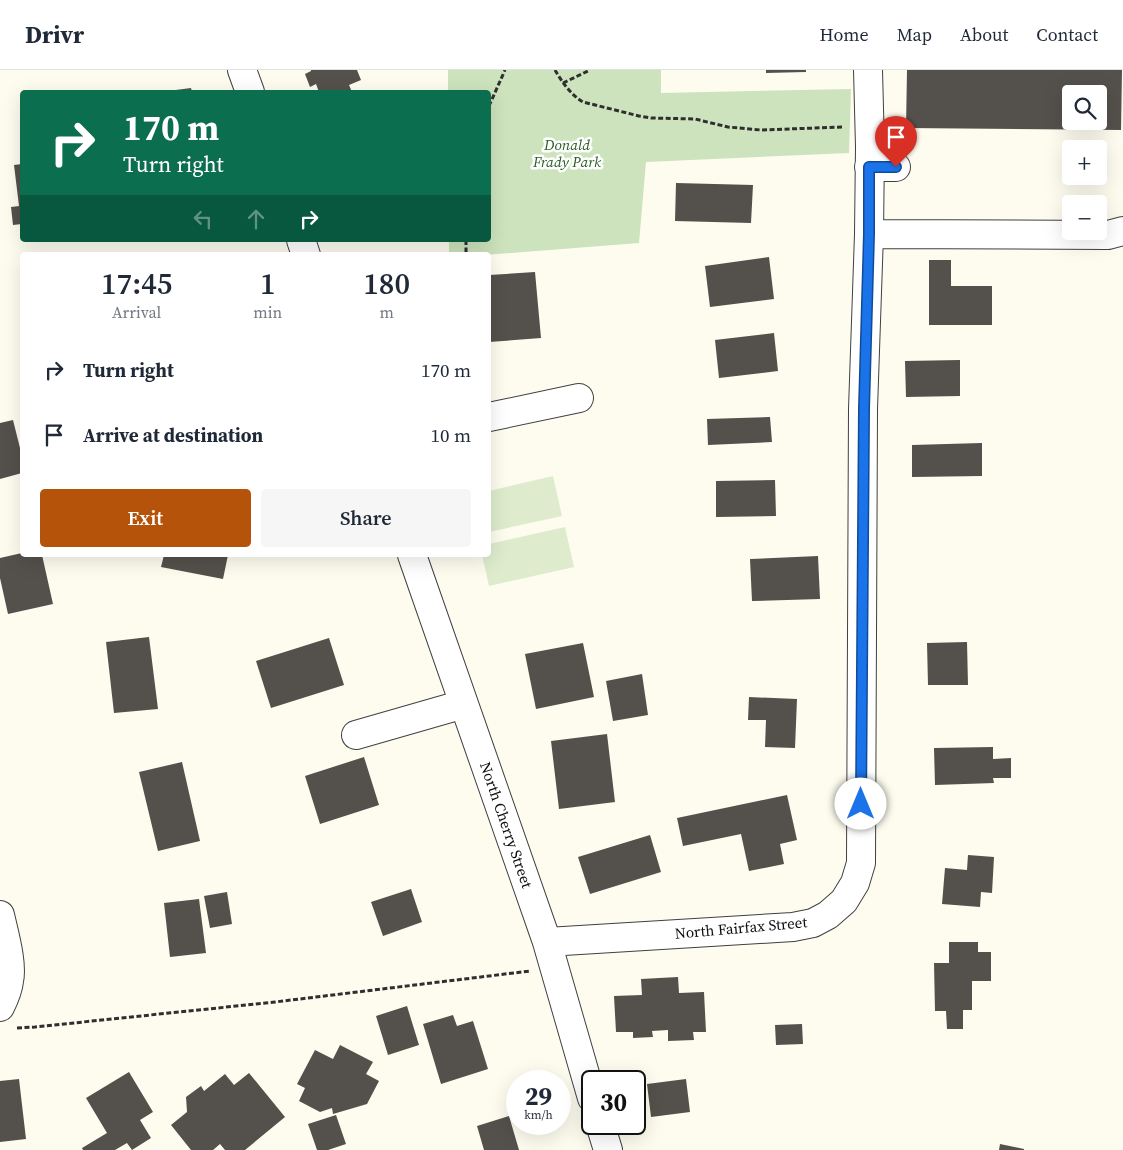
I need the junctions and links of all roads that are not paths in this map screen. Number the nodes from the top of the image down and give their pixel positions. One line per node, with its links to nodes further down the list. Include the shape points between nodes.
1 (242, 70): 3 (street)
2 (868, 70): 5 (street, North Fairfax Street, via 882,167)
3 (249, 90)
4 (1123, 231): 5 (street, via 1108,235)
5 (869, 234): 12 (street, North Fairfax Street, via 863,419 861,863 855,883 844,901 828,915 813,923 793,927)
6 (580, 398): 7 (street)
7 (491, 417)
8 (413, 557): 9 (street, North Cherry Street)
9 (464, 704): 10 (street); 12 (street, North Cherry Street)
10 (356, 735)
11 (0, 915): 13 (street, via 10,979 6,993)
12 (547, 942): 14 (street, North Cherry Street)
13 (6, 1018)
14 (584, 1070)
15 (603, 1135): 16 (street)
16 (608, 1150)

